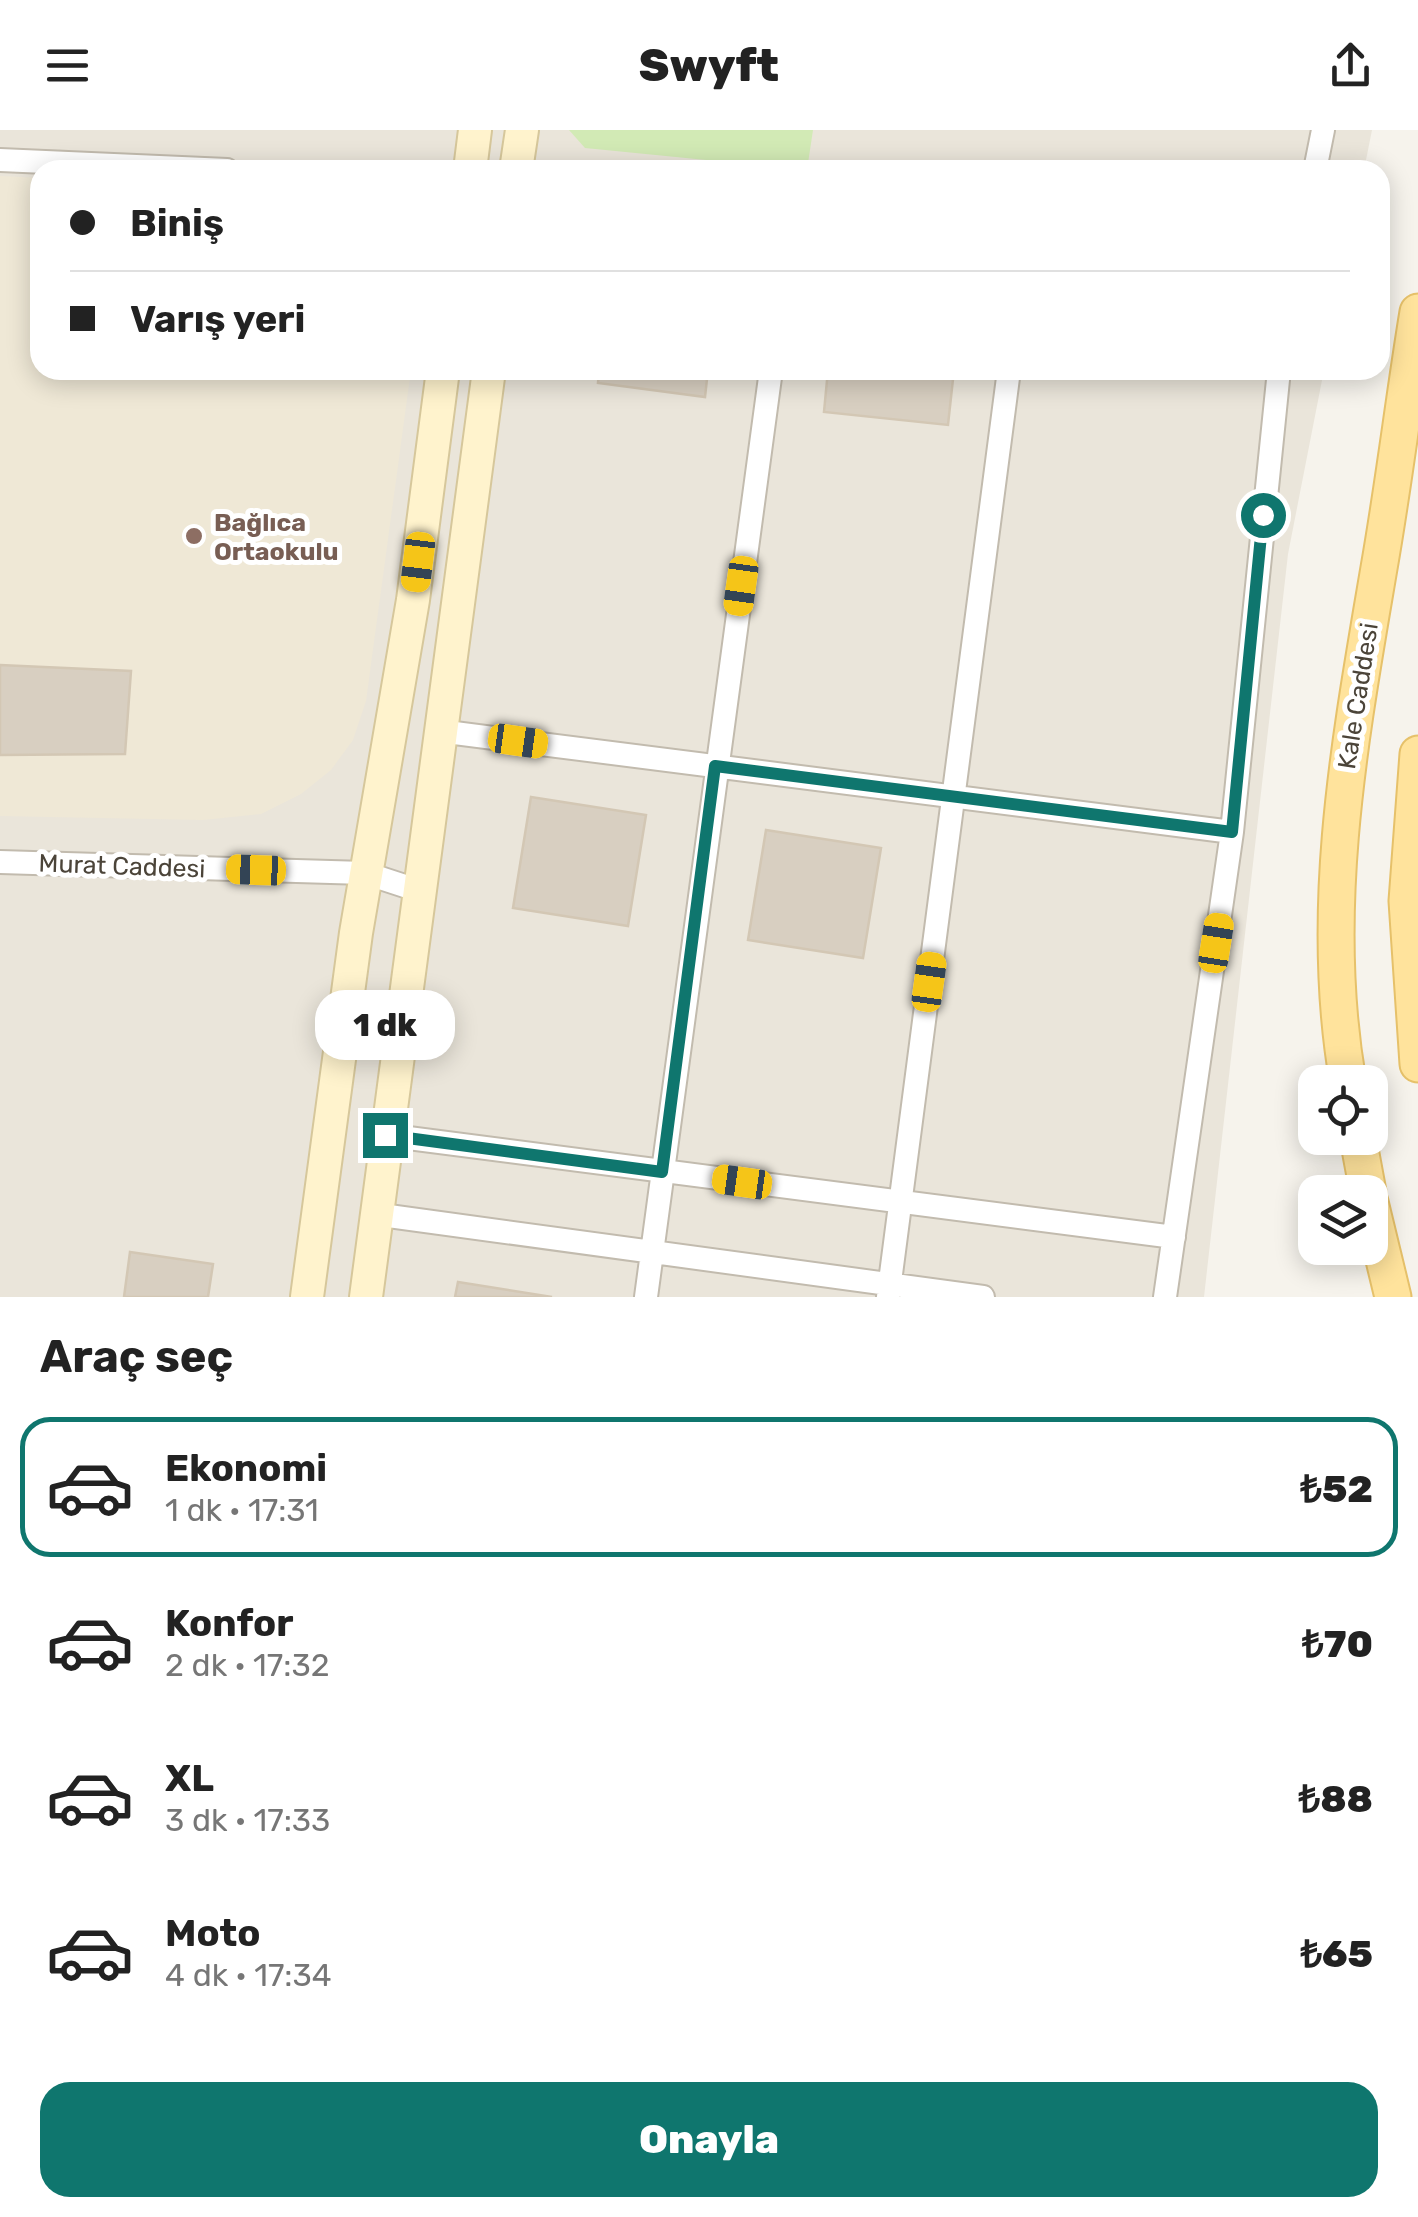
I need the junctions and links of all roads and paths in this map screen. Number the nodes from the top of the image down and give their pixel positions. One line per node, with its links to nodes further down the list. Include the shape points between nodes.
1 (475, 130): 5 (main road)
2 (522, 130): 6 (main road)
3 (1323, 130): 7 (street)
4 (0, 160): 8 (street)
5 (471, 160)
6 (518, 160)
7 (1316, 160)
8 (30, 161)
9 (1418, 312): 24 (main road, Kale Caddesi, via 1341,807 1336,1003)
10 (442, 380): 21 (main road, via 413,600)
11 (488, 380): 15 (main road)
12 (771, 380): 17 (street)
13 (1007, 380): 18 (street)
14 (1278, 380): 19 (street)
15 (439, 731): 17 (street); 22 (main road)
16 (1418, 754): 23 (main road, via 1407,901)
17 (715, 766): 18 (street); 26 (street)
18 (954, 797): 19 (street); 27 (street)
19 (1232, 832): 29 (street)
20 (0, 862): 21 (street, Murat Caddesi)
21 (365, 873): 22 (street, Murat Caddesi); 33 (main road)
22 (420, 891): 25 (main road)
23 (1418, 1064)
24 (1345, 1065)
25 (385, 1135): 26 (street); 28 (main road)
26 (662, 1172): 27 (street); 30 (street)
27 (900, 1204): 29 (street); 32 (street)
28 (374, 1214): 30 (street); 34 (main road)
29 (1174, 1237): 37 (street)
30 (651, 1252): 32 (street); 35 (street)
31 (1385, 1265): 38 (main road)
32 (889, 1290): 36 (street)
33 (307, 1297)
34 (366, 1297)
35 (646, 1297)
36 (984, 1297)
37 (1165, 1297)
38 (1393, 1297)

